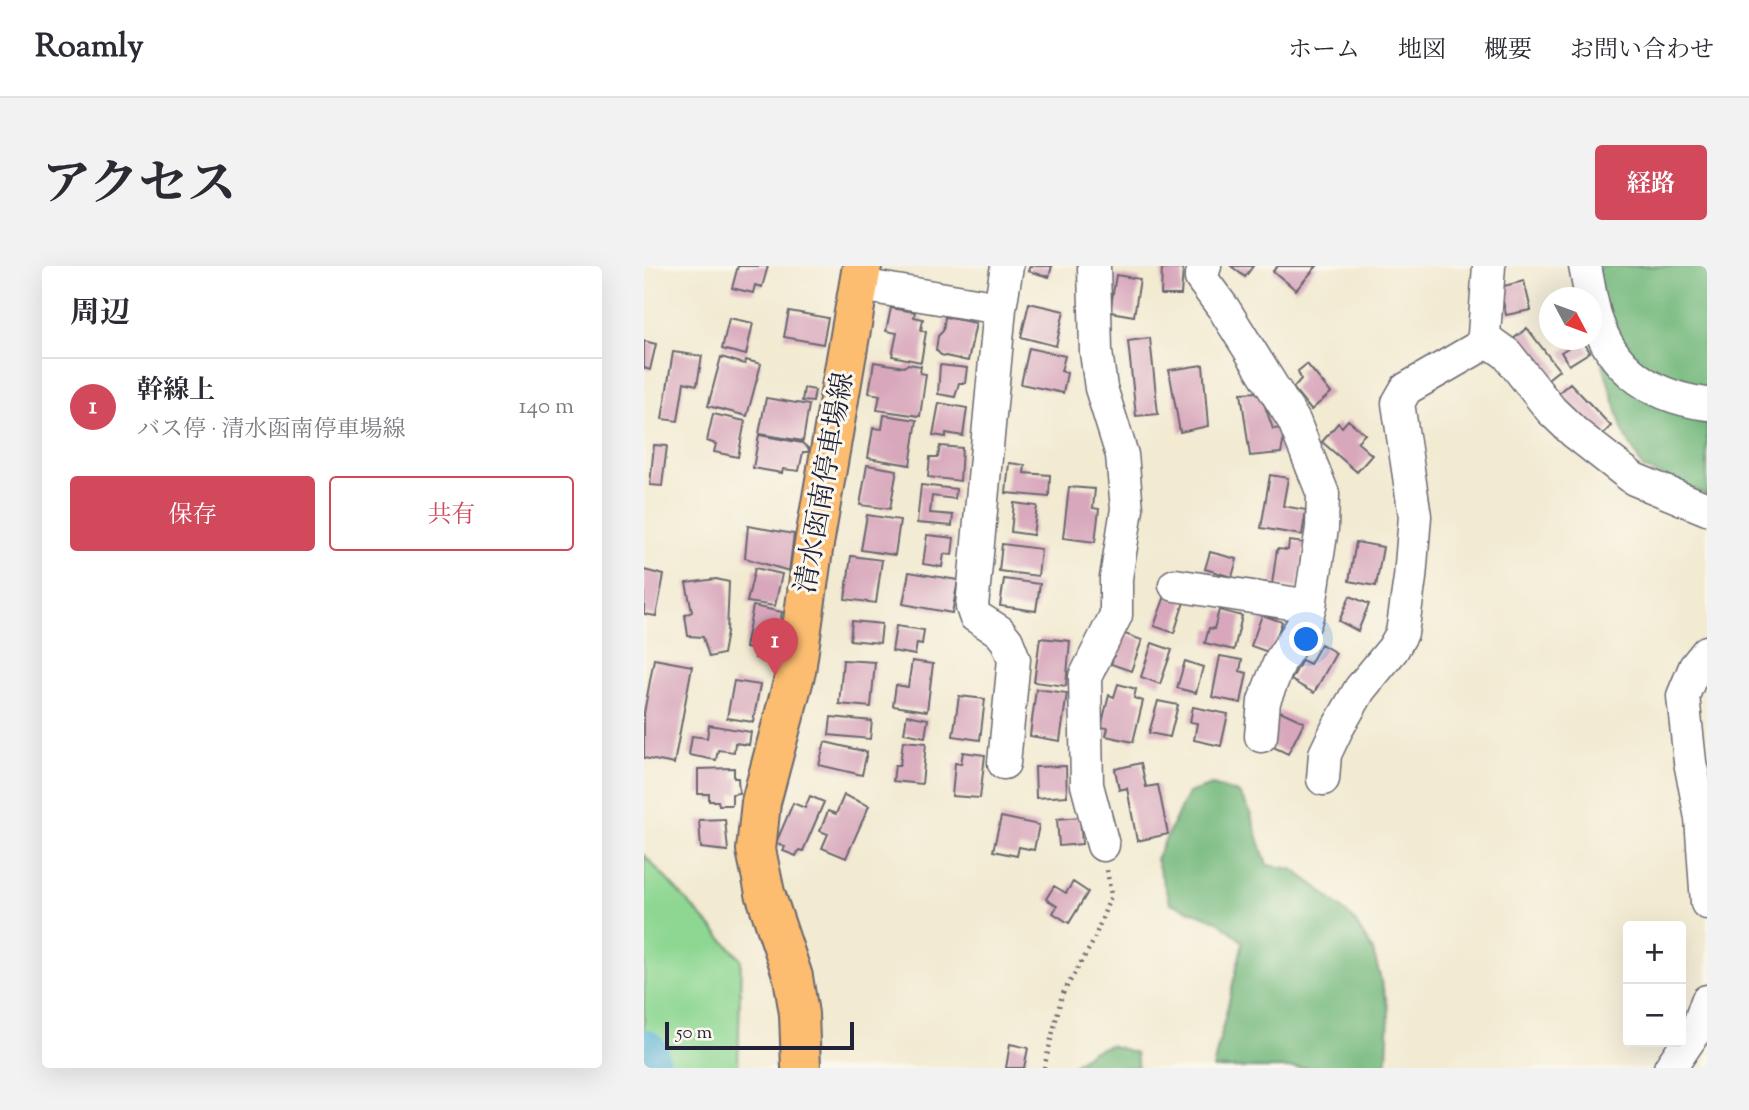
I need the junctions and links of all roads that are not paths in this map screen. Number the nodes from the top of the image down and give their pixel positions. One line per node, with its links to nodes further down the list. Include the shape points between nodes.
1 (1007, 266): 8 (street)
2 (1094, 266): 19 (street, via 1096,352 1101,388 1122,454 1127,509 1116,578 1116,615 1085,677 1087,785)
3 (1205, 266): 14 (street, via 1201,278 1294,421 1323,494)
4 (1489, 266): 10 (street)
5 (1585, 266): 7 (street)
6 (861, 275): 8 (street); 22 (main road, 清水函南停車場線, via 796,671 761,802 756,850 793,977)
7 (1589, 287)
8 (1000, 308): 17 (street, via 972,607 975,616 999,631 1014,659)
9 (1602, 330): 11 (street, via 1626,371 1651,388)
10 (1486, 337): 12 (street, via 1507,354 1551,410 1634,479); 18 (street, via 1477,348 1406,389 1398,403 1415,516 1402,633 1337,729 1325,754)
11 (1707, 404)
12 (1707, 509)
13 (1175, 585): 14 (street)
14 (1310, 606): 16 (street, via 1264,701)
15 (1707, 652): 20 (street, via 1683,696 1701,818)
16 (1261, 736)
17 (1004, 763)
18 (1323, 779)
19 (1103, 845)
20 (1707, 903)
21 (1707, 1001): 23 (street, via 1698,1027)
22 (801, 1068)
23 (1670, 1068)

